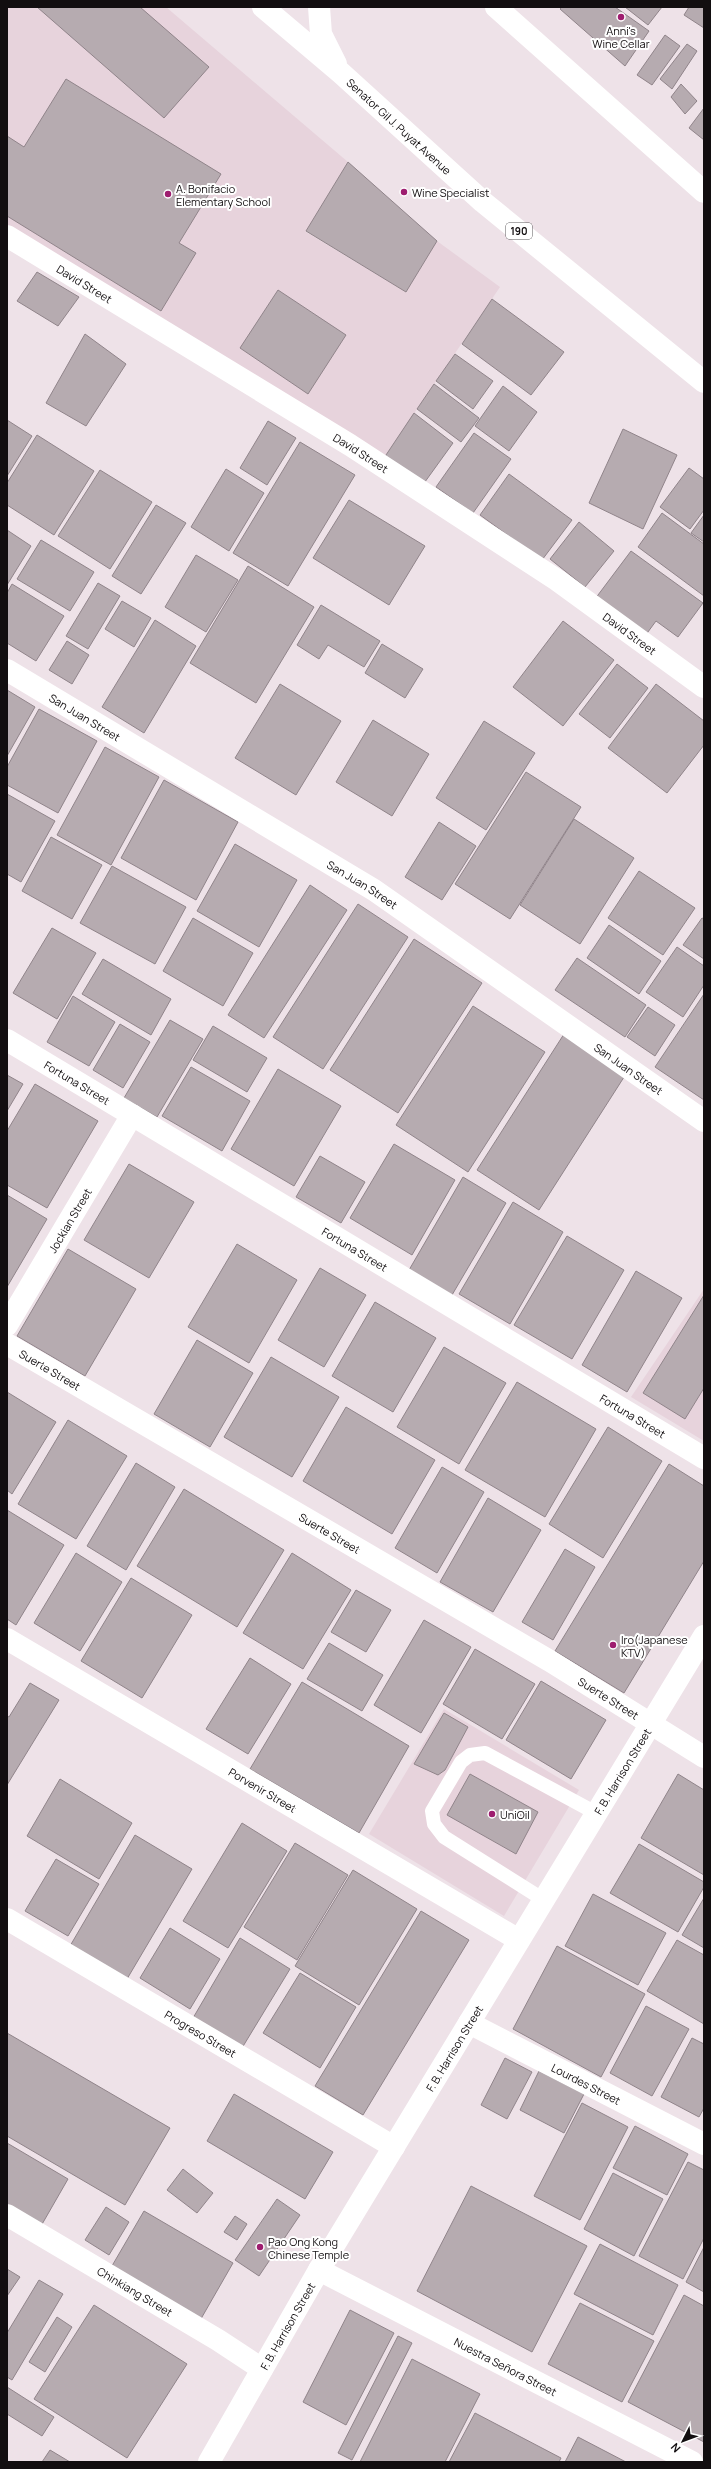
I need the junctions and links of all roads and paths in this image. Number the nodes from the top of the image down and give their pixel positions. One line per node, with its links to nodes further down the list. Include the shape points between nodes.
1 (263, 7): 4 (street, Senator Gil J. Puyat Avenue / 190)
2 (319, 7): 4 (street, via 321,34)
3 (496, 7): 5 (street)
4 (341, 73): 7 (street, Senator Gil J. Puyat Avenue / 190, via 483,202)
5 (704, 192)
6 (7, 236): 9 (street, David Street, via 350,445 557,580)
7 (704, 382)
8 (7, 670): 12 (street, San Juan Street, via 374,890)
9 (704, 687)
10 (7, 1040): 11 (street, Fortuna Street)
11 (132, 1115): 13 (street, Jockian Street); 15 (street, Fortuna Street)
12 (704, 1122)
13 (7, 1324)
14 (7, 1344): 18 (street, Suerte Street, via 550,1661)
15 (704, 1458)
16 (704, 1636): 18 (street, F. B. Harrison Street)
17 (7, 1639): 23 (street, Porvenir Street)
18 (650, 1724): 19 (street, Suerte Street); 20 (street, F. B. Harrison Street)
19 (704, 1757)
20 (596, 1813): 21 (street, F. B. Harrison Street); 21 (lane, via 485,1753 470,1755 461,1762 432,1812 434,1824 444,1837)
21 (544, 1900): 23 (street, F. B. Harrison Street)
22 (7, 1919): 26 (street, Progreso Street)
23 (519, 1940): 24 (street, F. B. Harrison Street)
24 (469, 2023): 25 (street, Lourdes Street); 26 (street, F. B. Harrison Street)
25 (704, 2144)
26 (394, 2147): 28 (street, F. B. Harrison Street)
27 (7, 2215): 29 (street, Chinkiang Street, via 218,2340)
28 (319, 2270): 29 (street, F. B. Harrison Street); 31 (street, Nuestra Señora Street)
29 (262, 2369): 30 (street, F. B. Harrison Street)
30 (209, 2462)
31 (692, 2462)

